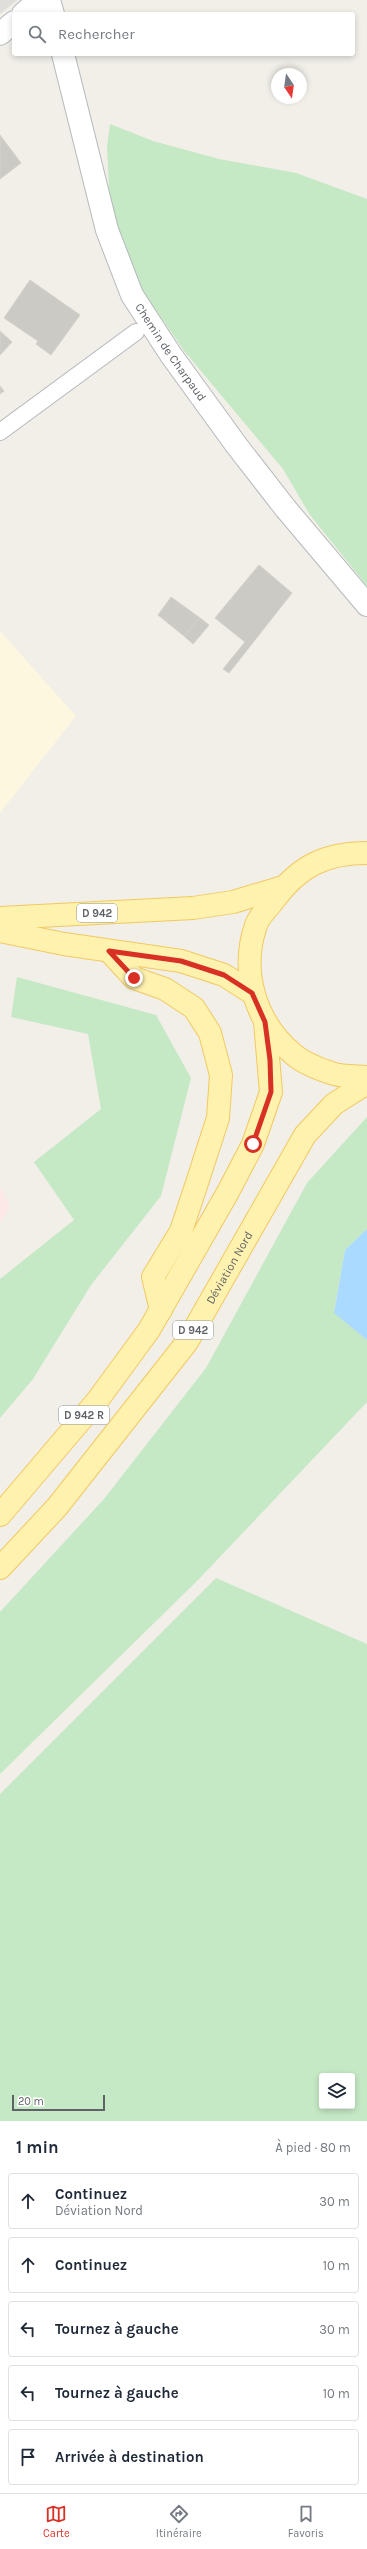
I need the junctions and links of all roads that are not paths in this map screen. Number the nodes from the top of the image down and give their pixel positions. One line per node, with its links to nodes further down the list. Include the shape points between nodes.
1 (39, 0): 3 (street)
2 (49, 0): 4 (street)
3 (25, 12)
4 (52, 12)
5 (12, 24): 6 (street)
6 (0, 34)
7 (64, 56): 10 (street, Chemin de Charpaud, via 107,230 132,295 171,355 237,446)
8 (136, 332): 9 (lane)
9 (0, 432)
10 (367, 605)
11 (367, 853): 12 (main road, via 342,853 305,867)
12 (284, 887): 13 (main road, D 942, via 233,902 193,908); 16 (main road, via 257,923 249,958)
13 (0, 918)
14 (0, 931): 15 (main road)
15 (109, 951): 16 (main road, via 181,961 224,975); 20 (main road, via 134,978 165,989 194,1008 210,1033 221,1075 218,1118 181,1231 153,1277)
16 (252, 993): 17 (main road)
17 (265, 1022): 18 (main road, via 293,1055 332,1074); 20 (main road, D 942 R, via 271,1092 250,1150)
18 (367, 1077)
19 (367, 1083): 22 (main road, Déviation Nord / D 942, via 334,1104 305,1135 187,1342 57,1507)
20 (160, 1310): 21 (main road, D 942 R, via 149,1330 97,1401)
21 (0, 1516)
22 (0, 1568)

